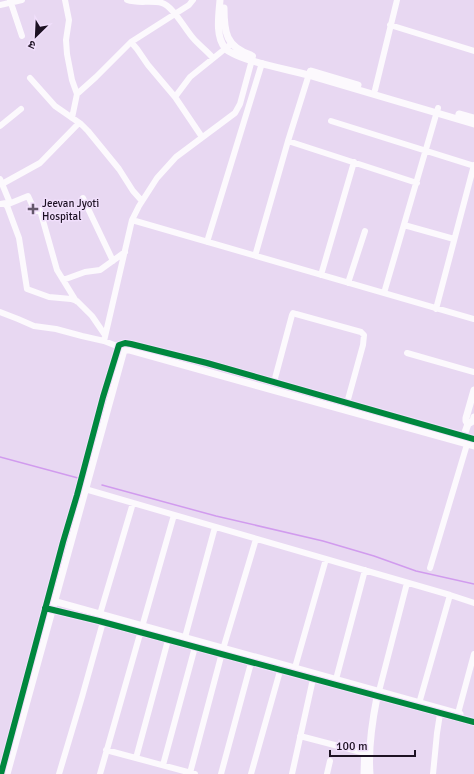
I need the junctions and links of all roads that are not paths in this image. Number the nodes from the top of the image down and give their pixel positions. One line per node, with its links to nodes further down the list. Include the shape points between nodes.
1 (22, 0): 8 (street)
2 (65, 0): 22 (street, via 70,20 67,48)
3 (127, 0): 10 (street, via 163,4)
4 (193, 0): 10 (street)
5 (220, 0): 14 (street, via 219,33)
6 (224, 0): 14 (street)
7 (397, 0): 11 (street)
8 (10, 2): 9 (street); 12 (street)
9 (0, 6)
10 (174, 14): 13 (street); 16 (street)
11 (390, 24): 15 (street); 21 (street)
12 (22, 36)
13 (131, 42): 22 (street); 23 (street)
14 (228, 46): 16 (street); 17 (street, via 239,56)
15 (474, 49)
16 (213, 58): 23 (street, via 190,76)
17 (252, 58): 18 (street); 19 (street); 32 (street, via 235,113)
18 (262, 63): 19 (street); 46 (street)
19 (309, 73): 21 (street); 25 (street); 33 (street)
20 (30, 78): 26 (street, via 55,106)
21 (375, 90): 25 (street)
22 (77, 94): 26 (street)
23 (175, 97): 32 (street)
24 (21, 108): 31 (street)
25 (437, 110): 27 (street); 30 (street); 34 (street)
26 (72, 118): 29 (street)
27 (474, 118)
28 (331, 122): 34 (street)
29 (79, 123): 37 (street, via 40,163); 40 (street, via 114,163)
30 (474, 124)
31 (0, 126)
32 (202, 137): 40 (street, via 176,157 157,178)
33 (288, 141): 35 (street); 48 (street)
34 (426, 151): 36 (street); 38 (street)
35 (354, 162): 38 (street); 50 (street)
36 (474, 166): 45 (street)
37 (1, 181): 41 (street)
38 (417, 183): 43 (street)
39 (82, 198): 49 (street)
40 (142, 201): 42 (street)
41 (6, 204): 51 (street, via 29,196 35,211 40,210 57,270); 54 (street, via 19,238 27,289 49,297)
42 (132, 220): 46 (street); 47 (street)
43 (404, 225): 45 (street); 53 (street)
44 (365, 231): 52 (street)
45 (454, 239): 55 (street)
46 (207, 242): 48 (street)
47 (125, 252): 49 (street); 58 (street)
48 (256, 256): 50 (street)
49 (113, 261): 51 (street, via 100,270 84,272)
50 (322, 275): 52 (street)
51 (63, 280): 54 (street)
52 (348, 283): 53 (street)
53 (384, 293): 55 (street)
54 (77, 301): 58 (street, via 92,316)
55 (436, 309): 57 (street)
56 (0, 312): 58 (street, via 34,326)
57 (474, 319)
58 (104, 338): 59 (street)
59 (117, 347): 60 (street); 63 (street, via 131,344); 79 (street)
60 (126, 350): 68 (street); 69 (street, via 123,352)
61 (407, 354): 62 (street)
62 (474, 372)
63 (274, 382): 65 (street); 65 (street, via 293,313 361,332 364,335 363,345)
64 (474, 390): 67 (street, via 466,418)
65 (347, 403): 68 (street)
66 (474, 417): 67 (street)
67 (468, 424): 68 (street)
68 (468, 440): 75 (street)
69 (85, 490): 70 (street); 79 (street)
70 (133, 503): 71 (street); 82 (street)
71 (174, 515): 72 (street); 84 (street)
72 (215, 527): 73 (street); 86 (street)
73 (256, 539): 74 (street); 88 (street)
74 (326, 559): 76 (street); 92 (street)
75 (430, 568)
76 (365, 570): 77 (street); 94 (street)
77 (408, 583): 78 (street); 95 (street)
78 (450, 595): 80 (street); 96 (street)
79 (51, 600): 81 (street); 82 (street)
80 (474, 603)
81 (49, 609): 83 (street); 109 (street); 110 (street)
82 (100, 614): 84 (street)
83 (103, 622): 84 (street); 111 (street)
84 (141, 629): 85 (street); 86 (street); 103 (street)
85 (168, 640): 86 (street); 105 (street)
86 (184, 641): 87 (street); 88 (street)
87 (195, 647): 88 (street); 107 (street)
88 (222, 652): 90 (street); 92 (street); 108 (street)
89 (474, 654): 99 (street)
90 (251, 663): 91 (street); 113 (street)
91 (280, 670): 92 (street); 114 (street)
92 (294, 671): 93 (street); 94 (street)
93 (313, 679): 94 (street); 102 (street)
94 (336, 682): 95 (street)
95 (378, 694): 96 (street); 98 (street)
96 (419, 705): 97 (street); 99 (street)
97 (440, 714): 99 (street); 119 (street)
98 (373, 716): 104 (street); 118 (street, via 369,754)
99 (457, 716): 100 (street); 101 (street)
100 (474, 718)
101 (474, 722)
102 (300, 736): 104 (street); 115 (street)
103 (106, 750): 105 (street); 112 (street)
104 (365, 753): 117 (street)
105 (136, 758): 107 (street)
106 (330, 761): 116 (street)
107 (163, 765): 108 (street)
108 (192, 773)
109 (1, 774)
110 (7, 774)
111 (59, 774)
112 (100, 774)
113 (221, 774)
114 (251, 774)
115 (292, 774)
116 (327, 774)
117 (364, 774)
118 (370, 774)
119 (433, 774)

